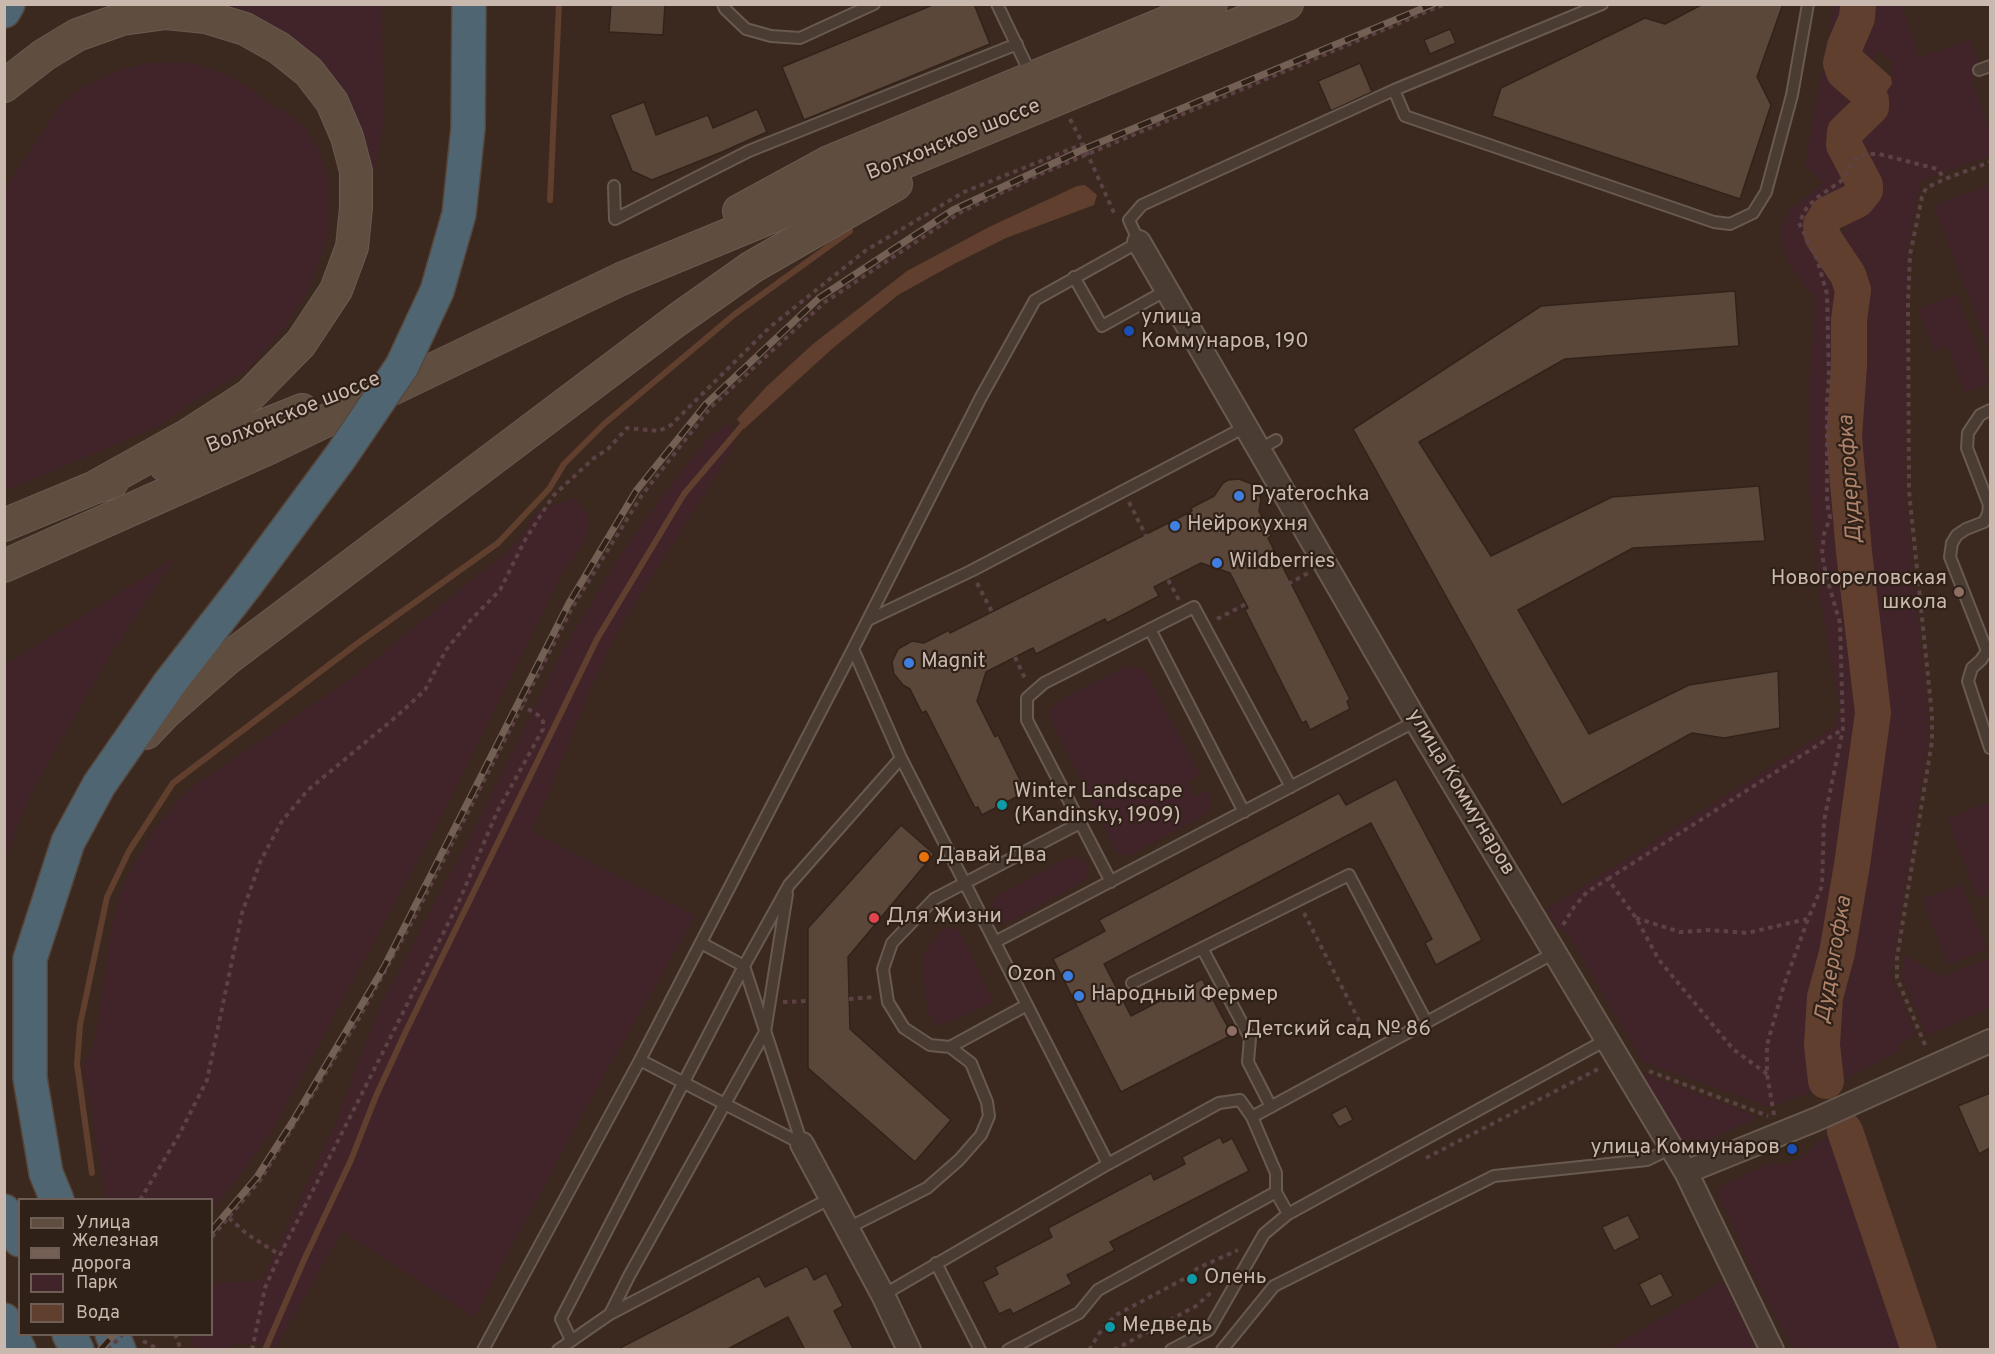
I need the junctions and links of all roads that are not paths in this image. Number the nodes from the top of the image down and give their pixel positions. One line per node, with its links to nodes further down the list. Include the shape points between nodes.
1 (8, 4): 10 (highway)
2 (469, 4): 35 (highway, bridge, via 468,128 459,214 437,291 402,366 341,456 169,684)
3 (723, 4): 4 (lane, via 746,29 800,38)
4 (874, 4)
5 (997, 4): 11 (lane)
6 (1211, 4): 16 (main road, Волхонское шоссе)
7 (1287, 4): 16 (main road, Волхонское шоссе)
8 (1602, 4): 15 (lane)
9 (1808, 4): 15 (lane, via 1792,95 1766,192 1753,213 1730,224 1714,222 1405,116)
10 (4, 11)
11 (1017, 44): 16 (lane); 17 (lane, via 749,151 615,219)
12 (1990, 66): 13 (lane)
13 (1979, 70)
14 (4, 86): 24 (main road, via 77,34 122,19 165,13 206,17 245,29 279,48 309,72 332,102 356,171 352,247 336,290 301,343 250,395)
15 (1394, 90): 18 (lane, via 1142,205 1129,220)
16 (1047, 99): 21 (main road, Волхонское шоссе); 35 (main road, via 752,267 677,320 227,659 165,712)
17 (614, 186)
18 (1139, 242): 19 (lane); 20 (street, улица Коммунаров)
19 (1074, 277): 20 (lane, via 1102,326); 29 (lane, via 1035,300)
20 (1167, 290): 23 (street, улица Коммунаров)
21 (581, 297): 24 (main road, Волхонское шоссе, via 180,461); 26 (main road, Волхонское шоссе, via 269,448)
22 (1990, 410): 33 (lane, via 1980,415 1968,433 1967,448 1989,506 1988,514 1984,522 1958,535 1950,557 1988,651 1972,668 1968,681)
23 (1247, 426): 29 (lane); 32 (street, улица Коммунаров, via 1268,444)
24 (93, 488): 25 (main road, Волхонское шоссе)
25 (4, 525)
26 (48, 548): 27 (main road); 28 (main road)
27 (4, 566)
28 (4, 578)
29 (867, 621): 31 (lane)
30 (1150, 629): 36 (lane, via 1194,607); 37 (lane); 38 (lane, via 1044,683 1027,698 1027,720)
31 (853, 649): 34 (lane); 43 (lane)
32 (1416, 721): 36 (lane); 45 (street, улица Коммунаров)
33 (1990, 748)
34 (902, 758): 40 (lane); 41 (lane)
35 (99, 785): 64 (highway, via 68,842 30,959 30,1078 46,1173)
36 (1291, 787): 37 (lane)
37 (1244, 812): 39 (lane)
38 (1080, 823): 39 (lane); 40 (lane)
39 (1111, 882): 42 (lane)
40 (965, 883): 42 (lane); 52 (lane, via 934,899 892,943 883,969 888,1002 904,1028 930,1045)
41 (789, 885): 46 (lane); 50 (lane)
42 (995, 942): 48 (lane)
43 (701, 943): 46 (lane); 54 (lane)
44 (1202, 948): 47 (lane); 49 (lane, via 1348,875); 57 (lane, via 1250,1038 1248,1062)
45 (1554, 953): 49 (lane); 53 (street, улица Коммунаров)
46 (744, 966): 50 (lane); 55 (lane)
47 (1132, 983)
48 (1027, 1005): 52 (lane); 61 (lane)
49 (1427, 1023): 57 (lane)
50 (765, 1032): 56 (lane); 59 (lane)
51 (1990, 1041): 62 (street, via 1817,1119)
52 (950, 1047): 68 (lane, via 971,1063 987,1102 989,1116 981,1135 927,1188)
53 (1612, 1049): 60 (street, улица Коммунаров); 67 (lane)
54 (640, 1060): 55 (lane); 78 (lane)
55 (684, 1082): 56 (lane); 75 (lane, via 561,1319)
56 (725, 1104): 59 (lane); 72 (lane)
57 (1271, 1107): 58 (lane)
58 (1252, 1117): 61 (lane, via 1240,1100 1219,1103); 63 (lane, via 1276,1173)
59 (802, 1144): 65 (street)
60 (1672, 1148): 62 (street, улица Коммунаров); 84 (lane, via 1647,1160 1494,1176 1274,1286)
61 (1108, 1164): 70 (lane)
62 (1686, 1172): 85 (street, улица Коммунаров)
63 (1276, 1192): 67 (lane); 82 (lane, via 1098,1290 1078,1313)
64 (56, 1198)
65 (831, 1198): 68 (street); 72 (lane)
66 (4, 1211): 69 (highway)
67 (1288, 1214): 83 (lane, via 1264,1234 1209,1330)
68 (848, 1228): 71 (street)
69 (18, 1236)
70 (936, 1263): 71 (lane); 81 (lane)
71 (884, 1295): 80 (street)
72 (610, 1314): 75 (lane)
73 (4, 1320): 76 (highway)
74 (69, 1336): 77 (highway)
75 (571, 1340): 79 (lane)
76 (19, 1350)
77 (76, 1350)
78 (483, 1350)
79 (558, 1350)
80 (909, 1350)
81 (980, 1350)
82 (1008, 1350)
83 (1171, 1350)
84 (1222, 1350)
85 (1772, 1350)

